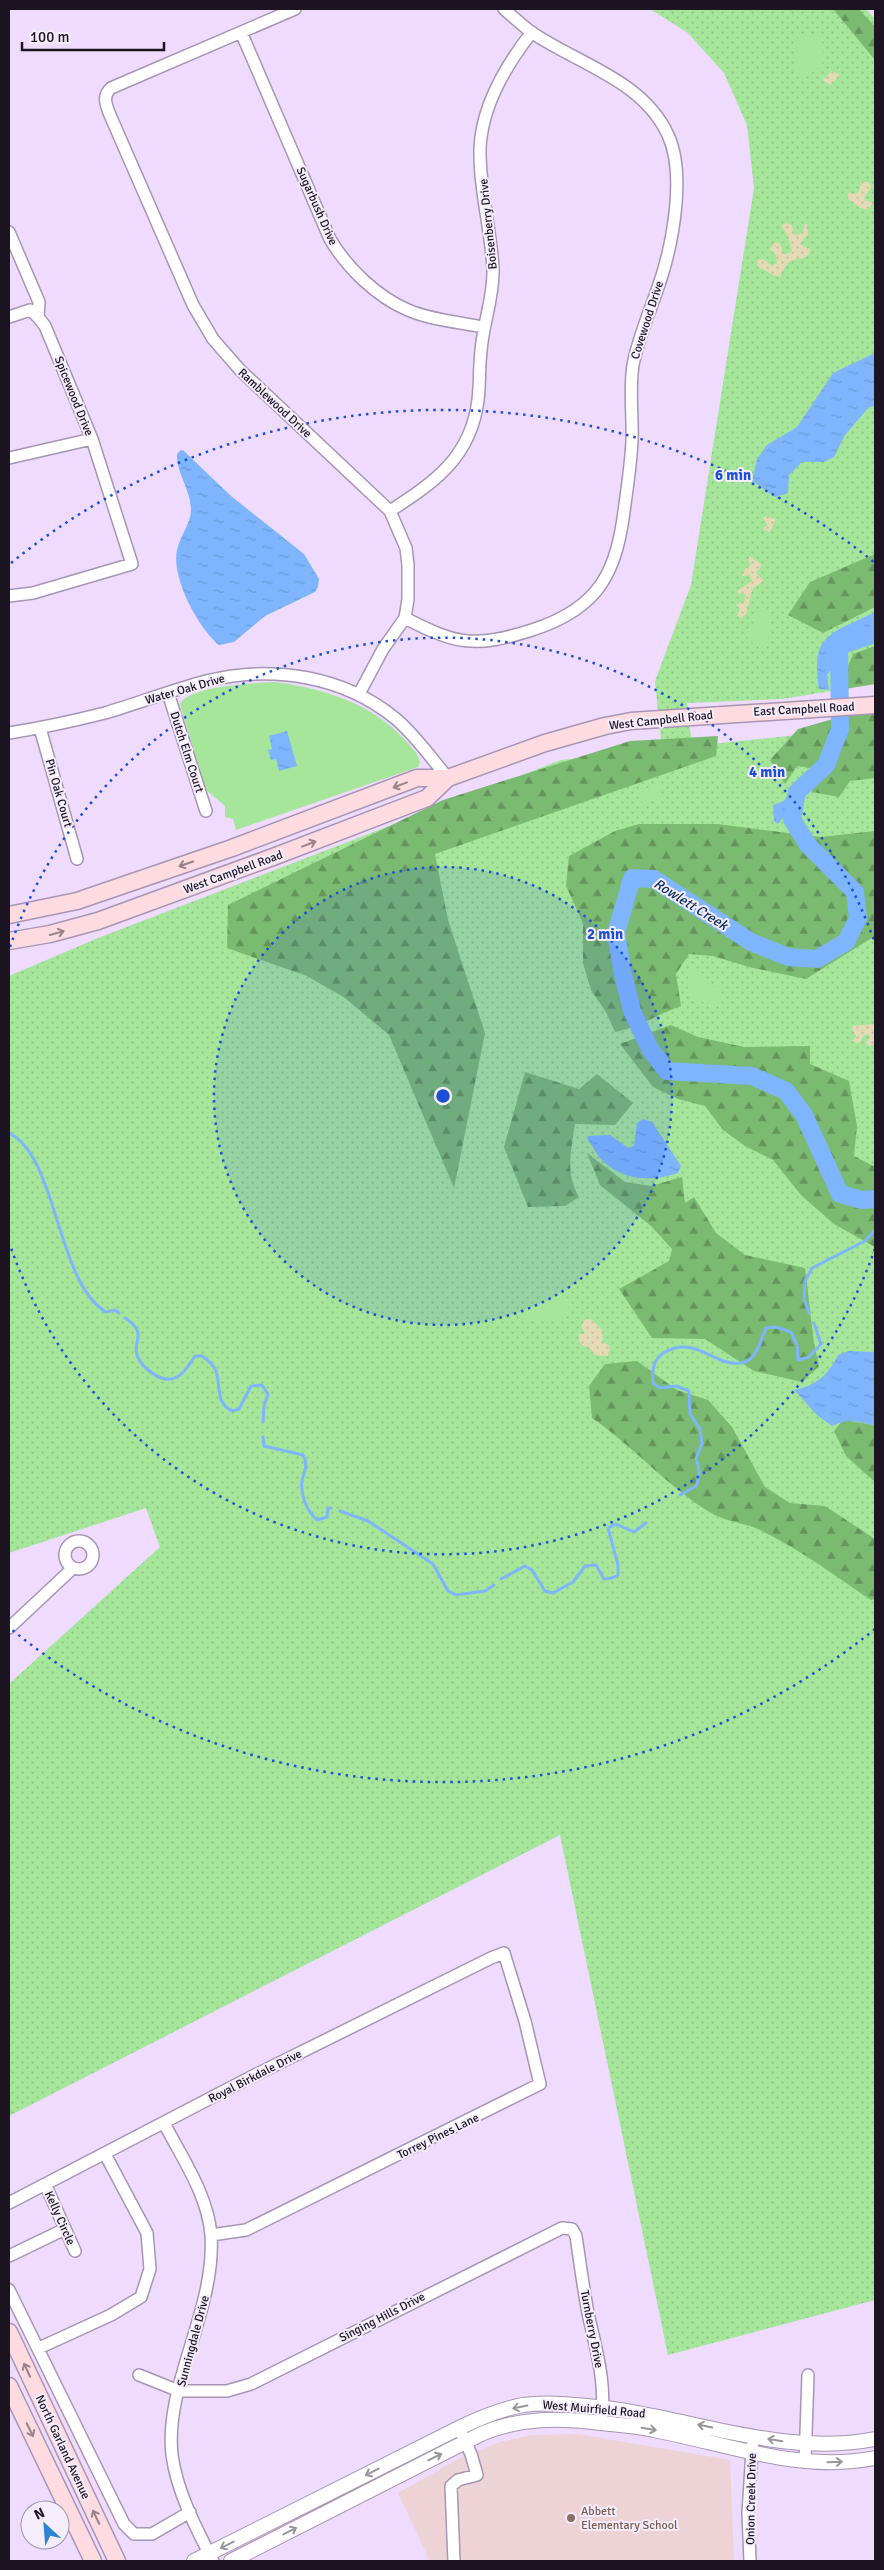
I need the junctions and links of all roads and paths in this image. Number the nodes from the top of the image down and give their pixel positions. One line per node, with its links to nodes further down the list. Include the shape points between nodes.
1 (295, 9): 3 (street)
2 (504, 9): 4 (street, Covewood Drive)
3 (241, 32): 8 (street, Sugarbush Drive, via 330,239 344,260 383,295 409,311); 11 (street, Ramblewood Drive, via 112,88 106,94 110,115 189,297 213,339 240,370)
4 (532, 32): 8 (street, Boisenberry Drive, via 502,77 482,128 480,149 493,280); 13 (street, Covewood Drive, via 606,74 639,98 661,122 676,159 672,227 663,270 636,349 633,368 631,448 617,551 607,576 581,607 563,618 511,637 475,643 457,641)
5 (9, 232): 7 (street, Spicewood Drive, via 39,302)
6 (9, 317): 7 (street, via 30,310)
7 (38, 317): 9 (street, Spicewood Drive, via 45,326)
8 (483, 327): 11 (street, Boisenberry Drive, via 479,398 469,437 455,460 440,475)
9 (92, 439): 10 (street); 12 (street, Spicewood Drive, via 132,564 33,593)
10 (9, 458)
11 (390, 511): 13 (street, Ramblewood Drive, via 406,548)
12 (9, 596)
13 (405, 618): 15 (street, via 383,649)
14 (168, 694): 15 (street, Water Oak Drive, via 207,681 263,673 324,681); 18 (street, Water Oak Drive); 21 (street, Dutch Elm Court)
15 (359, 694): 20 (street, Water Oak Drive, via 407,729)
16 (875, 705): 17 (main road, East Campbell Road)
17 (733, 713): 20 (main road, West Campbell Road, via 605,726 545,743)
18 (40, 728): 19 (street, Water Oak Drive); 22 (street, Pin Oak Court)
19 (9, 733)
20 (448, 778): 23 (main road, West Campbell Road, one-way to 23, via 417,778 232,848 77,901); 24 (main road, West Campbell Road, one-way to 20, via 98,921 281,854 427,798)
21 (206, 811)
22 (78, 859)
23 (9, 915)
24 (9, 941)
25 (73, 1568): 26 (street)
26 (9, 1628)
27 (504, 1953): 28 (street, Royal Birkdale Drive); 33 (street, Torrey Pines Lane, via 524,2015 540,2084 246,2230)
28 (164, 2123): 29 (street, Royal Birkdale Drive); 33 (street, Sunningdale Drive, via 198,2187)
29 (106, 2154): 30 (street, Royal Birkdale Drive); 39 (street, via 148,2233 150,2269 141,2297 111,2315)
30 (46, 2186): 31 (street, Royal Birkdale Drive); 32 (street, Kelly Circle)
31 (9, 2203)
32 (65, 2229): 35 (street, Kelly Circle); 36 (street)
33 (211, 2235): 43 (street, Sunningdale Drive, via 206,2293)
34 (576, 2236): 43 (street, Singing Hills Drive, via 572,2228 562,2228 251,2384 227,2391); 44 (street, Turnberry Drive, via 587,2307 599,2355)
35 (75, 2251)
36 (9, 2256)
37 (9, 2290): 39 (street)
38 (9, 2332): 57 (main road, North Garland Avenue, one-way to 38)
39 (39, 2348): 54 (street, via 124,2524 134,2534 152,2534)
40 (139, 2375): 43 (street)
41 (808, 2375): 50 (street)
42 (9, 2386): 56 (main road, North Garland Avenue, one-way to 56)
43 (179, 2391): 54 (street, Sunningdale Drive, via 172,2422 172,2454 179,2487)
44 (603, 2407): 45 (street, Turnberry Drive); 46 (street, West Muirfield Road, one-way to 46, via 522,2406); 47 (street, West Muirfield Road, one-way to 44, via 648,2413)
45 (601, 2423): 49 (street, West Muirfield Road, via 557,2419 516,2422 496,2427); 51 (street, West Muirfield Road, one-way to 51, via 653,2430)
46 (458, 2428): 49 (street); 55 (street, West Muirfield Road, one-way to 55)
47 (753, 2436): 50 (street, West Muirfield Road, one-way to 47); 51 (street, Onion Creek Drive)
48 (875, 2439): 50 (street, West Muirfield Road)
49 (465, 2442): 59 (street, West Muirfield Road, one-way to 49); 60 (street, via 477,2475 458,2480 451,2486)
50 (806, 2444): 53 (street)
51 (752, 2454): 53 (street, West Muirfield Road); 61 (street, Onion Creek Drive, via 748,2513)
52 (875, 2458): 53 (street, West Muirfield Road, one-way to 52)
53 (805, 2462)
54 (190, 2512): 55 (street, Sunningdale Drive)
55 (211, 2558): 58 (street, West Muirfield Road)
56 (93, 2561)
57 (117, 2561)
58 (194, 2561)
59 (231, 2561)
60 (454, 2561)
61 (750, 2561)

